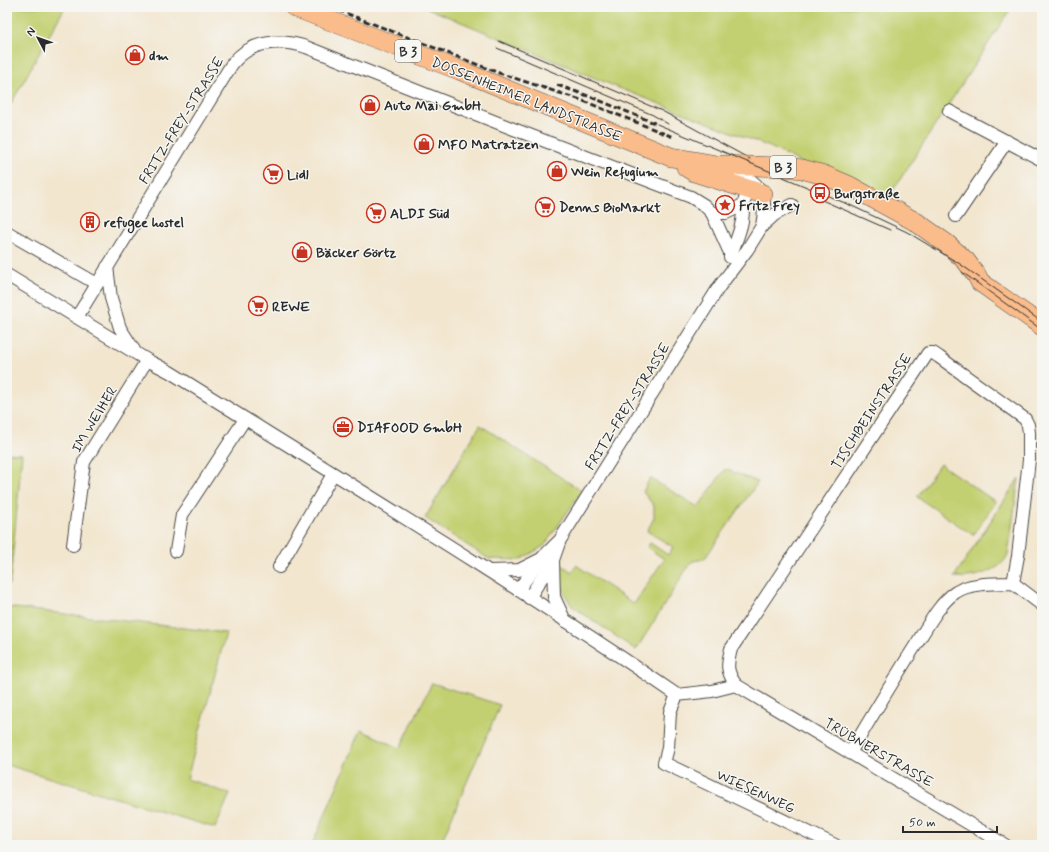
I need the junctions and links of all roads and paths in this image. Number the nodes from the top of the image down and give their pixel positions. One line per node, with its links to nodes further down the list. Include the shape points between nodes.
1 (294, 7): 4 (main road, DOSSENHEIMER LANDSTRASSE / B 3, via 458,70)
2 (949, 111): 3 (street)
3 (1007, 141): 5 (street); 11 (street)
4 (671, 157): 6 (main road, DOSSENHEIMER LANDSTRASSE / B 3); 8 (main road, DOSSENHEIMER LANDSTRASSE / B 3, via 694,172)
5 (1042, 160)
6 (725, 166): 7 (main road, DOSSENHEIMER LANDSTRASSE / B 3, via 802,169); 8 (street, DOSSENHEIMER LANDSTRASSE, via 744,176)
7 (838, 181): 8 (main road, DOSSENHEIMER LANDSTRASSE / B 3, via 819,183 799,178 774,177 768,178); 20 (main road, DOSSENHEIMER LANDSTRASSE / B 3, via 922,226 966,261 980,282)
8 (753, 194): 10 (street, via 726,213); 12 (street, FRITZ-FREY-STRASSE, via 765,208); 14 (street, FRITZ-FREY-STRASSE)
9 (792, 205): 12 (street, FRITZ-FREY-STRASSE, via 774,215)
10 (712, 213): 14 (street, FRITZ-FREY-STRASSE); 15 (street, FRITZ-FREY-STRASSE, via 685,194 306,47 277,43 259,45 242,54 232,64)
11 (956, 216)
12 (762, 226): 18 (street, FRITZ-FREY-STRASSE)
13 (7, 232): 17 (street)
14 (731, 255): 18 (street, FRITZ-FREY-STRASSE)
15 (107, 267): 17 (street, FRITZ-FREY-STRASSE); 21 (street, via 111,298 120,328)
16 (7, 275): 19 (street)
17 (97, 284): 19 (street, FRITZ-FREY-STRASSE)
18 (719, 287): 27 (street, FRITZ-FREY-STRASSE)
19 (77, 317): 21 (street)
20 (1042, 326)
21 (136, 353): 22 (street)
22 (147, 360): 23 (street); 25 (street, IM WEIHER, via 84,462)
23 (245, 419): 24 (street); 26 (street, via 182,515)
24 (333, 474): 28 (street); 29 (street)
25 (73, 545)
26 (176, 552)
27 (548, 558): 29 (street, via 519,570); 31 (street, FRITZ-FREY-STRASSE); 32 (street, FRITZ-FREY-STRASSE); 34 (street, FRITZ-FREY-STRASSE, via 554,598)
28 (279, 567)
29 (490, 572): 31 (street)
30 (1013, 583): 33 (street); 35 (street, TISCHBEINSTRASSE, via 1026,493 1028,425 1024,419 939,357 928,353 731,649 727,664 729,676); 37 (street, via 966,587 946,599 884,694)
31 (518, 590): 32 (street)
32 (529, 598): 34 (street)
33 (1042, 605)
34 (565, 621): 36 (street)
35 (736, 685): 36 (street, via 712,692); 37 (street, TRÜBNERSTRASSE)
36 (677, 695): 38 (street, WIESENWEG, via 670,712 668,748 664,763)
37 (850, 753): 39 (street, TRÜBNERSTRASSE)
38 (835, 845)
39 (1006, 845)

